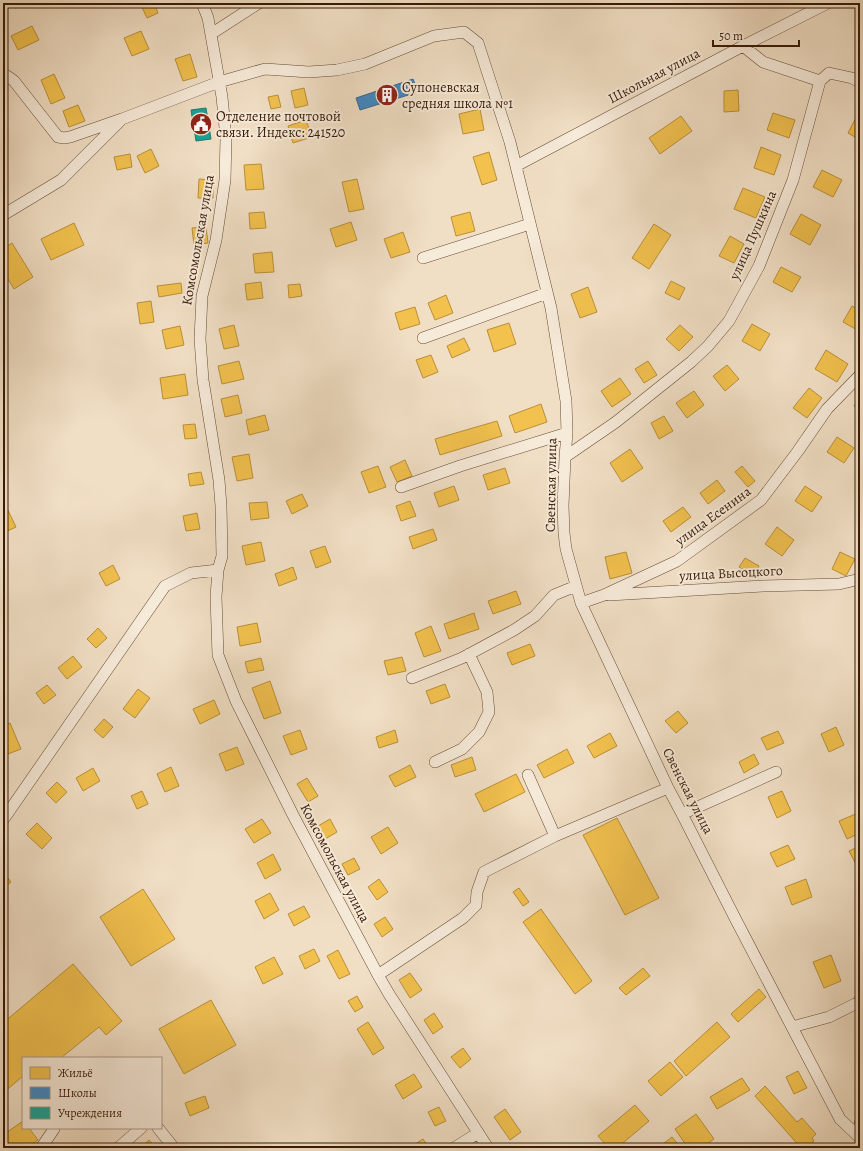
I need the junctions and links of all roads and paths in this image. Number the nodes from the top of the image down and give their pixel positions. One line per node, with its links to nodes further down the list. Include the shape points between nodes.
1 (202, 3): 4 (street, Комсомольская улица)
2 (259, 3): 4 (street)
3 (828, 3): 5 (street, Школьная улица)
4 (211, 34): 8 (street, Комсомольская улица)
5 (743, 46): 7 (street, via 763,62); 11 (street, Школьная улица)
6 (3, 77): 10 (street, via 14,81 58,137 70,137)
7 (820, 81): 9 (street, via 829,73); 19 (street, улица Пушкина, via 793,180 759,266 728,321 691,362 616,422)
8 (219, 82): 10 (street); 11 (street, Свенская улица, via 264,69 309,72 337,70 365,64 434,36 464,32 478,43); 21 (street, Комсомольская улица, via 226,138 225,180 216,240 202,296 200,339 203,380 219,480 222,556)
9 (860, 82)
10 (122, 119): 12 (street, via 61,180)
11 (516, 166): 13 (street, Свенская улица)
12 (3, 215)
13 (530, 224): 14 (street); 15 (street, Свенская улица)
14 (423, 258)
15 (547, 293): 16 (street); 18 (street, Свенская улица, via 566,401)
16 (422, 338)
17 (860, 375): 24 (street, улица Есенина, via 827,409 761,500 677,561)
18 (567, 433): 19 (street, Свенская улица); 20 (street)
19 (565, 457): 23 (street, Свенская улица, via 564,533)
20 (401, 487)
21 (218, 570): 33 (street, via 190,573 165,586); 35 (street, Комсомольская улица, via 218,655 236,701)
22 (860, 579): 24 (street, улица Высоцкого, via 839,584)
23 (576, 586): 25 (street, Свенская улица); 26 (street, via 554,595 535,616)
24 (604, 595): 25 (street, улица Есенина)
25 (581, 603): 31 (street, Свенская улица)
26 (470, 654): 27 (street); 28 (street, via 487,692 489,712 479,732 462,749)
27 (412, 678)
28 (435, 762)
29 (776, 772): 32 (street)
30 (528, 775): 34 (street)
31 (668, 788): 32 (street, Свенская улица); 34 (street)
32 (682, 814): 37 (street, Свенская улица)
33 (3, 820)
34 (555, 836): 35 (street, via 484,872 477,892 476,905 463,918)
35 (378, 975): 42 (street, Комсомольская улица)
36 (860, 999): 37 (street, via 859,1002 829,1017)
37 (792, 1027): 43 (street, Свенская улица, via 840,1119)
38 (860, 1123): 43 (street)
39 (140, 1129): 45 (street)
40 (159, 1129): 46 (street)
41 (54, 1130): 44 (street)
42 (478, 1133): 47 (street); 48 (street, Комсомольская улица)
43 (859, 1137)
44 (41, 1148)
45 (118, 1148)
46 (174, 1148)
47 (454, 1148)
48 (488, 1148)

